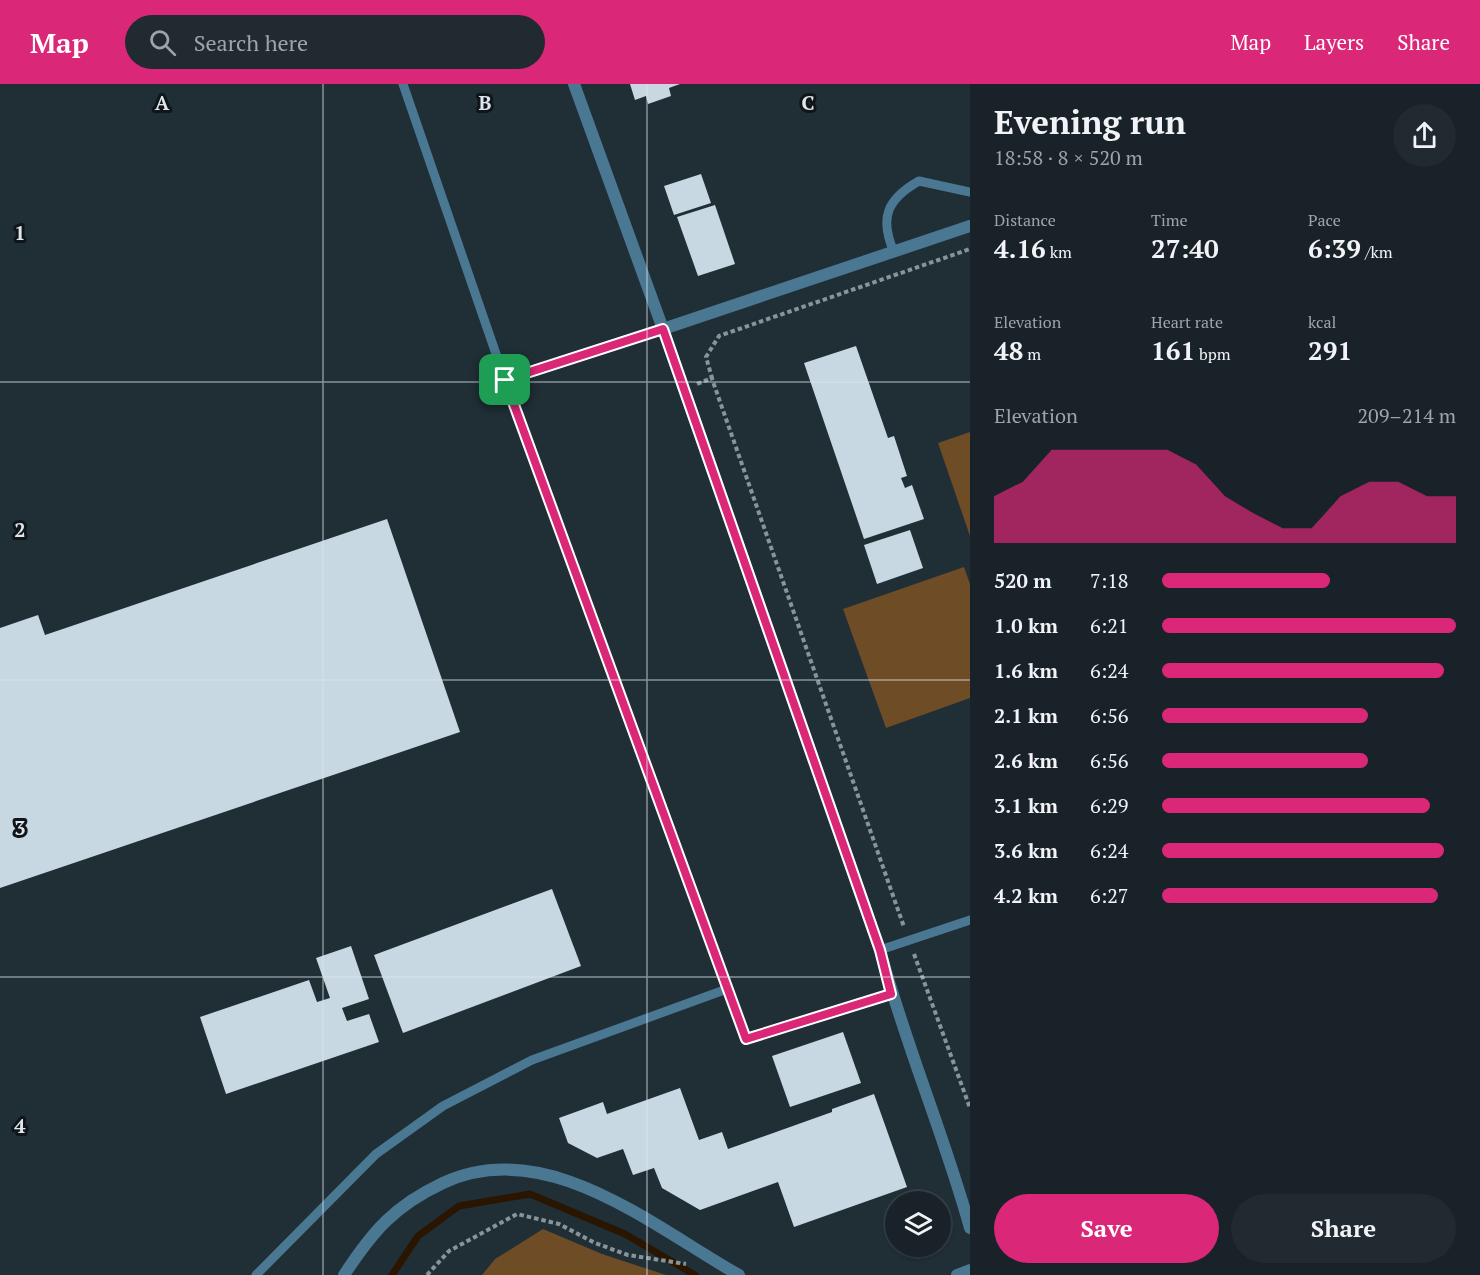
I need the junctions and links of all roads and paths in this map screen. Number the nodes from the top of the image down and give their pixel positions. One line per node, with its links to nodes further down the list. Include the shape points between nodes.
1 (403, 84): 9 (lane)
2 (574, 84): 7 (street)
3 (970, 192): 6 (lane, via 919,181 902,191 890,208 886,224)
4 (970, 226): 6 (street)
5 (970, 249): 8 (path, via 719,336 706,357)
6 (894, 252): 7 (street)
7 (663, 329): 9 (lane); 10 (street)
8 (711, 376): 10 (path); 12 (path)
9 (505, 380): 14 (lane)
10 (684, 388): 13 (street)
11 (970, 920): 12 (lane)
12 (909, 940): 13 (lane); 16 (path)
13 (880, 950): 15 (street)
14 (727, 989): 15 (lane, via 746,1039); 20 (lane, via 532,1060 443,1106 376,1154)
15 (891, 994): 17 (street)
16 (970, 1108)
17 (970, 1228)
18 (691, 1264): 22 (path, via 628,1255 560,1224 516,1214 449,1251)
19 (970, 1270): 24 (street)
20 (256, 1275)
21 (344, 1275): 23 (street, via 375,1230 403,1205 461,1174 519,1168 582,1185)
22 (427, 1275)
23 (739, 1275)
24 (957, 1275)

